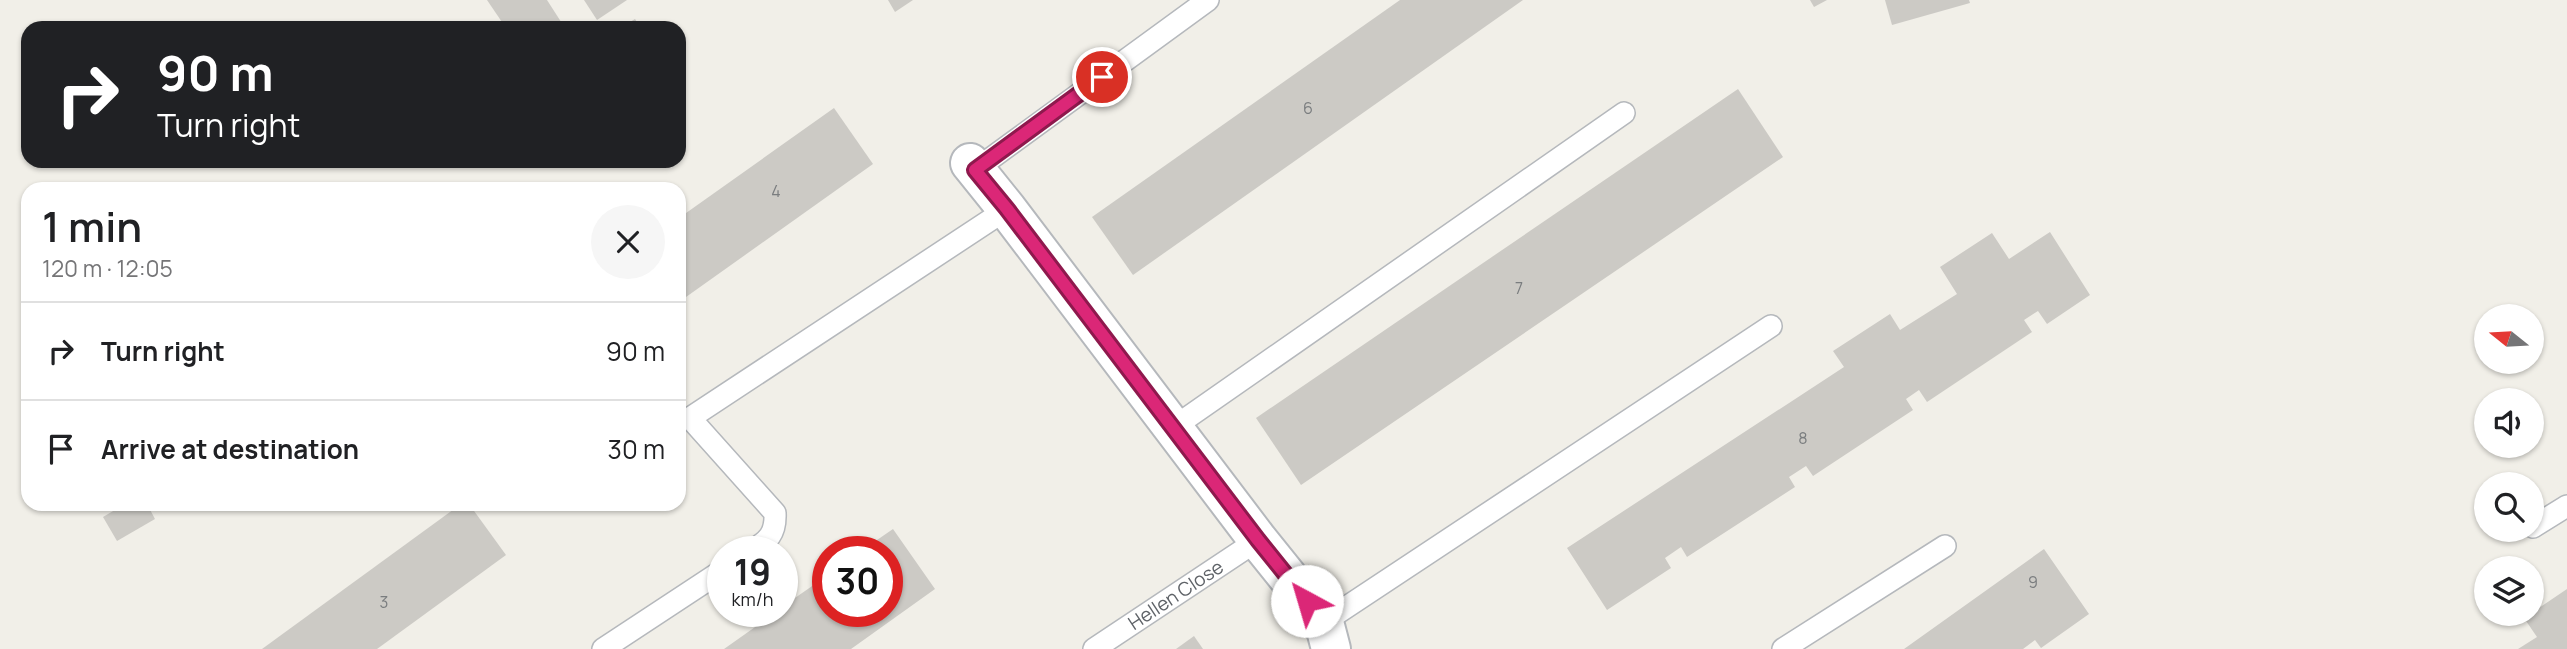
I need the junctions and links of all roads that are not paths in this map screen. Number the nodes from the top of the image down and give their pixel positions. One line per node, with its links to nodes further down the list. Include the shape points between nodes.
1 (1208, 0): 3 (lane)
2 (1624, 113): 8 (lane)
3 (972, 167): 4 (street)
4 (1007, 209): 6 (lane); 8 (street)
5 (1772, 326): 15 (lane)
6 (686, 420)
7 (686, 423): 11 (lane, via 775,513)
8 (1174, 427): 12 (street)
9 (2567, 506): 10 (lane)
10 (2544, 520)
11 (770, 536)
12 (1258, 540): 15 (street); 17 (lane, Hellen Close)
13 (1945, 546): 18 (lane)
14 (707, 581): 16 (lane)
15 (1327, 635)
16 (603, 649)
17 (1094, 649)
18 (1783, 649)

